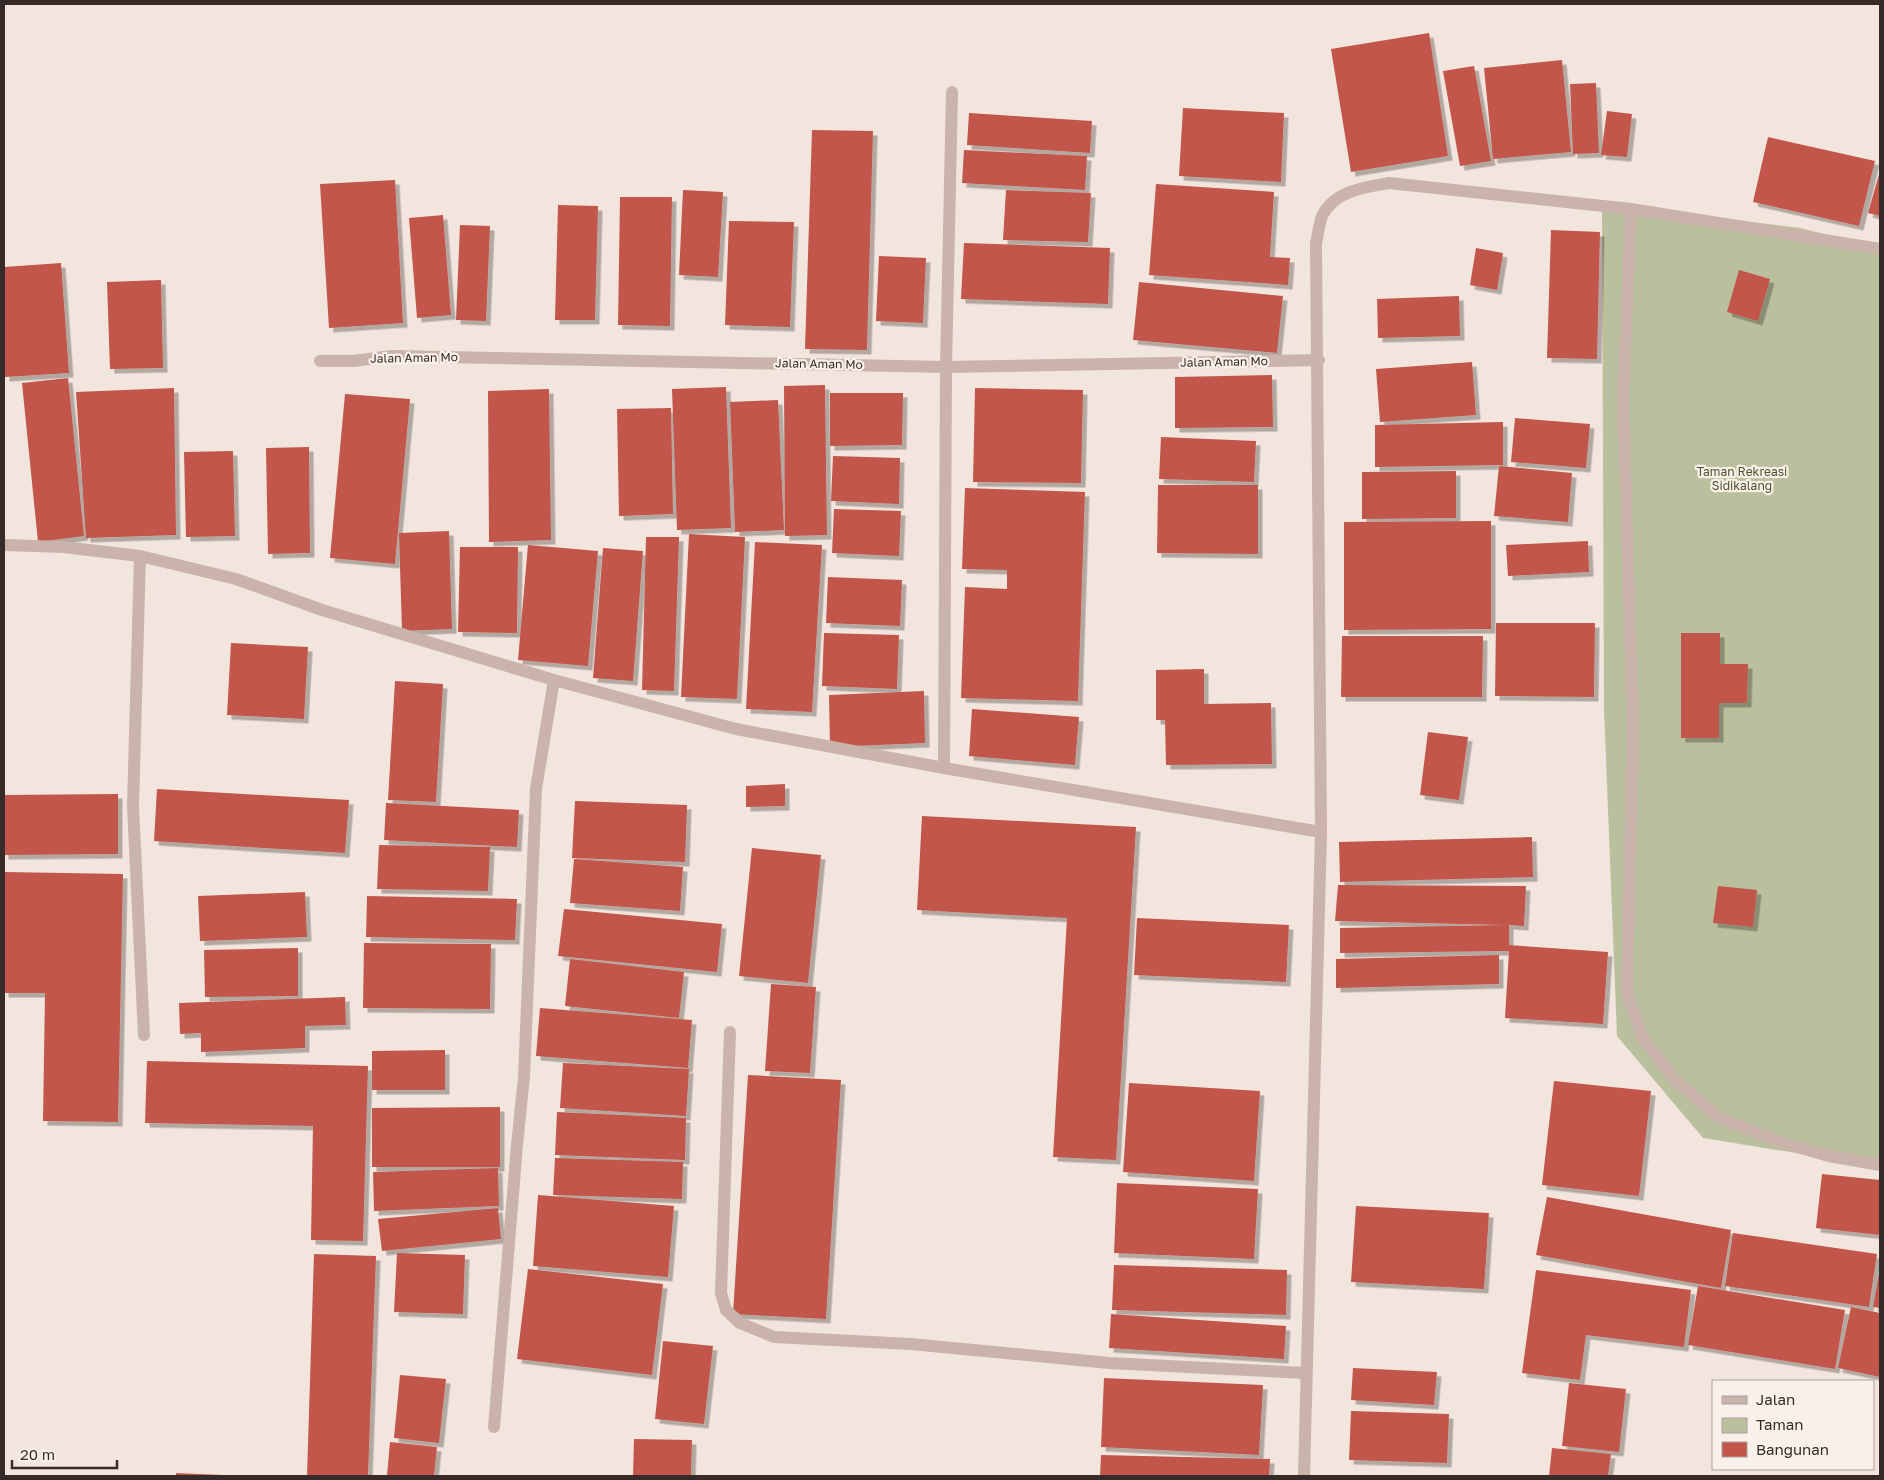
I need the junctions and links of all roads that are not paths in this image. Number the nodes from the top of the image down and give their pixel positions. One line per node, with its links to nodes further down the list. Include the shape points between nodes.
1 (952, 92): 6 (street)
2 (1631, 209): 3 (street); 4 (street, via 1389,183 1360,188 1335,199 1322,216 1316,243); 14 (street, via 1623,400 1633,727 1627,993 1642,1038 1674,1079 1718,1117 1783,1143 1829,1156)
3 (1880, 248)
4 (1319, 360): 6 (street, Jalan Aman Mo); 11 (street)
5 (320, 361): 6 (street, Jalan Aman Mo, via 392,356)
6 (946, 367): 10 (street)
7 (4, 545): 8 (street, via 63,547)
8 (140, 556): 9 (street, via 236,579 322,610); 13 (street, via 132,806)
9 (554, 680): 10 (street, via 736,729); 16 (street, via 536,789 524,1077)
10 (944, 768): 11 (street)
11 (1321, 832): 15 (street)
12 (730, 1032): 15 (street, via 721,1293 726,1310 740,1323 774,1337 911,1344 1110,1364)
13 (144, 1035)
14 (1880, 1165)
15 (1306, 1373): 17 (street)
16 (494, 1427)
17 (1304, 1476)

